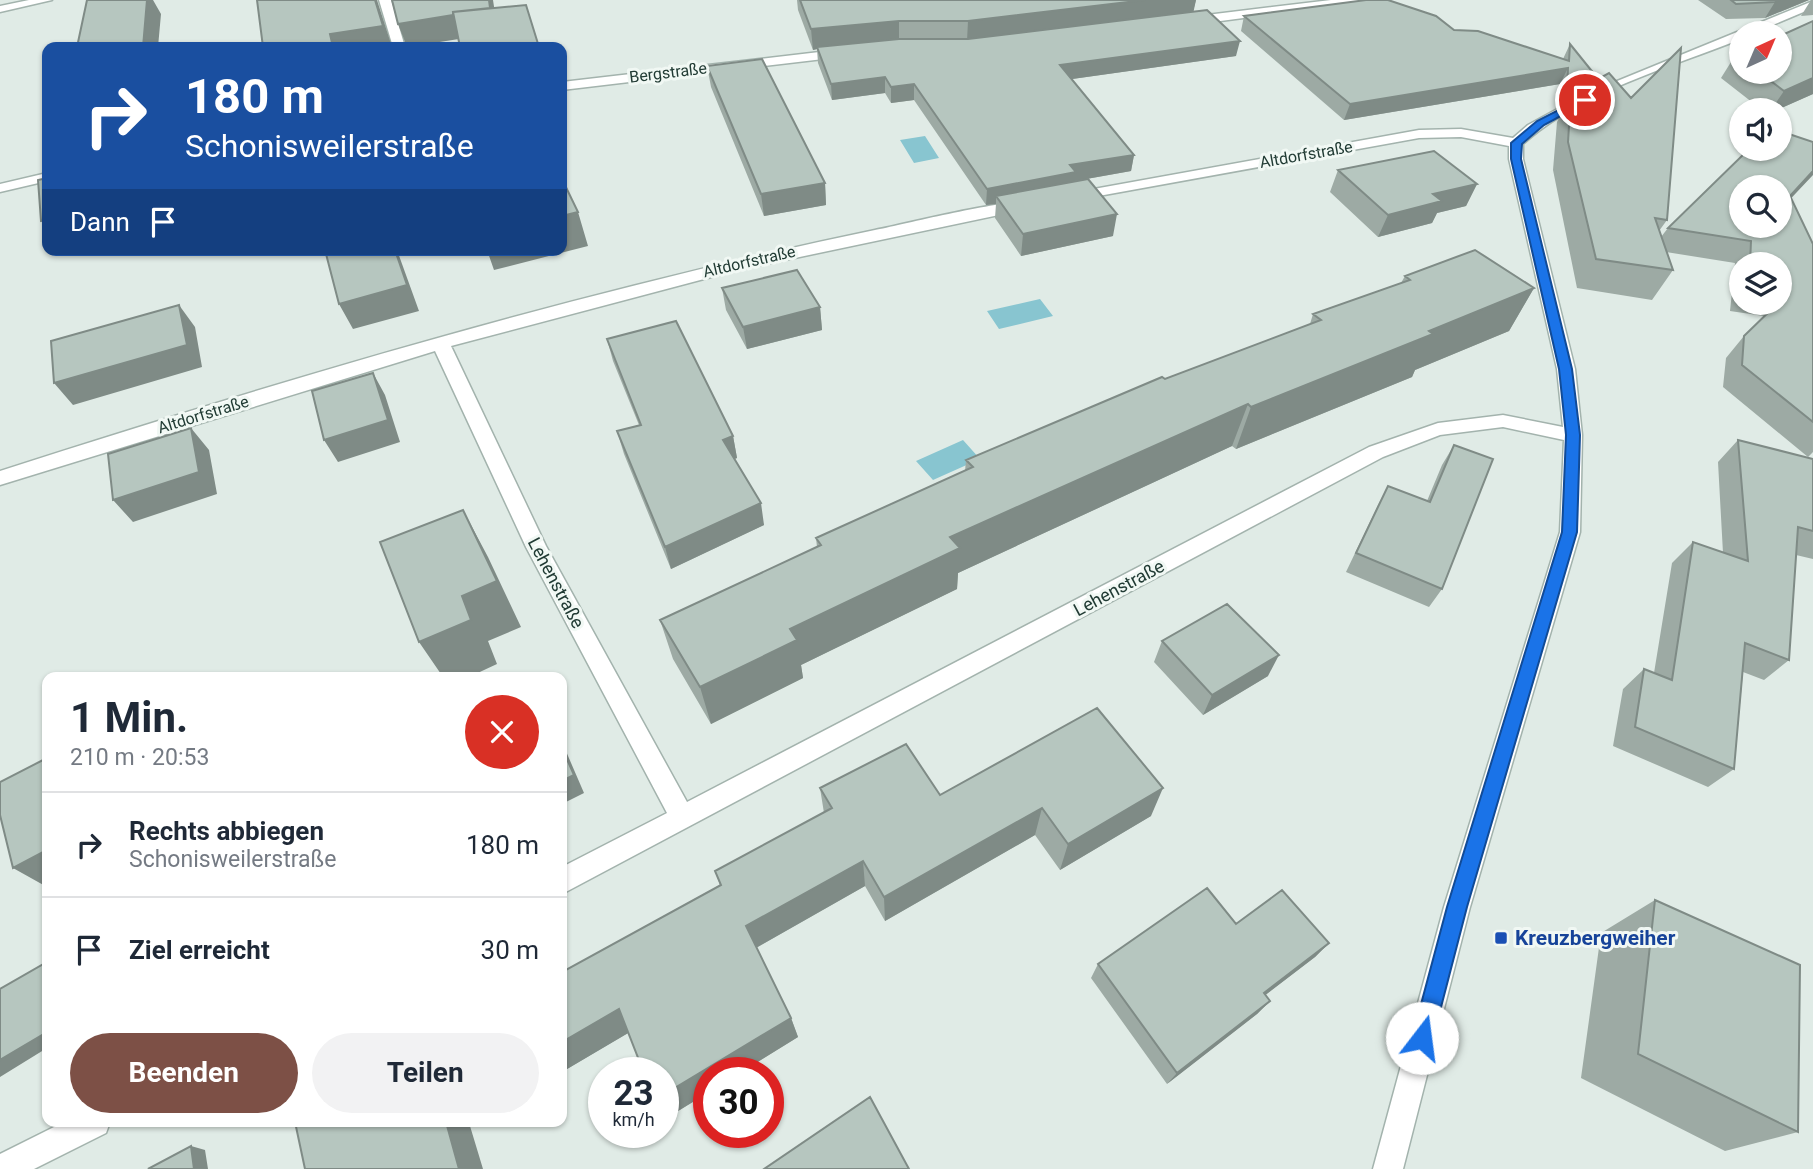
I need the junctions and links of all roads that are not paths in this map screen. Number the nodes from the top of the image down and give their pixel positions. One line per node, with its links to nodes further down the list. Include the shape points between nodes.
1 (46, 0): 5 (street)
2 (385, 0): 9 (street)
3 (1359, 0): 7 (street)
4 (1813, 5): 6 (street)
5 (0, 9)
6 (1774, 21)
7 (1183, 22)
8 (1729, 40): 12 (street, via 1585,100 1541,123)
9 (398, 42)
10 (858, 52): 11 (street, Bergstraße)
11 (567, 85)
12 (1516, 143): 15 (street, Altdorfstraße, via 1461,133 1419,134 895,229 667,280); 16 (street, via 1566,369)
13 (42, 178): 14 (street)
14 (0, 188)
15 (440, 342): 17 (street, Altdorfstraße); 18 (street, Lehenstraße, via 536,547)
16 (1573, 435): 18 (street, Lehenstraße, via 1503,421 1438,429 1376,452); 22 (street, via 1570,532 1457,907)
17 (0, 478)
18 (682, 818): 19 (street, Lehenstraße)
19 (567, 878)
20 (85, 1127): 21 (street)
21 (2, 1169)
22 (1388, 1169)

